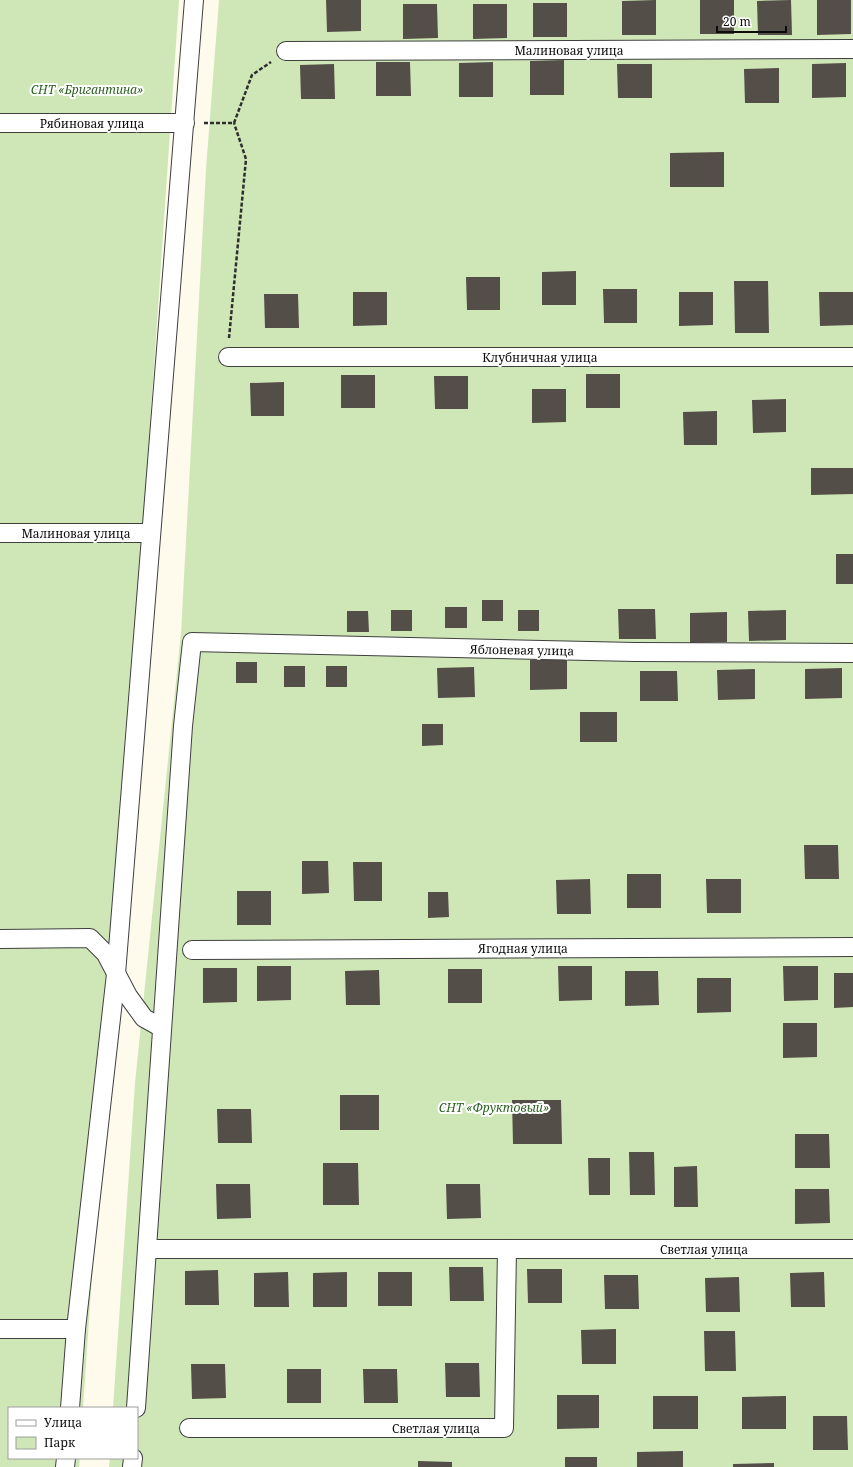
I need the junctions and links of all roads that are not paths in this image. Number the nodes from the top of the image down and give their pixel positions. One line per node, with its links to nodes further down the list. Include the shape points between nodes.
1 (194, 0): 5 (street)
2 (853, 49): 3 (street, Малиновая улица)
3 (286, 51)
4 (0, 123): 5 (street, Рябиновая улица)
5 (184, 123): 9 (street)
6 (228, 357): 7 (street, Клубничная улица)
7 (853, 357)
8 (0, 533): 9 (street, Малиновая улица)
9 (152, 533): 14 (street)
10 (853, 653): 15 (street, Яблоневая улица, via 636,652 192,642 183,726)
11 (0, 939): 14 (street, via 90,938 106,954)
12 (853, 947): 13 (street, Ягодная улица)
13 (192, 950)
14 (116, 974): 15 (street, via 144,1018); 20 (street)
15 (162, 1028): 16 (street)
16 (147, 1249): 17 (street, Светлая улица); 22 (street)
17 (507, 1249): 18 (street, Светлая улица); 23 (street, Светлая улица, via 504,1428)
18 (853, 1249)
19 (0, 1329): 20 (street)
20 (76, 1329): 21 (street)
21 (70, 1407)
22 (136, 1407)
23 (189, 1428)

